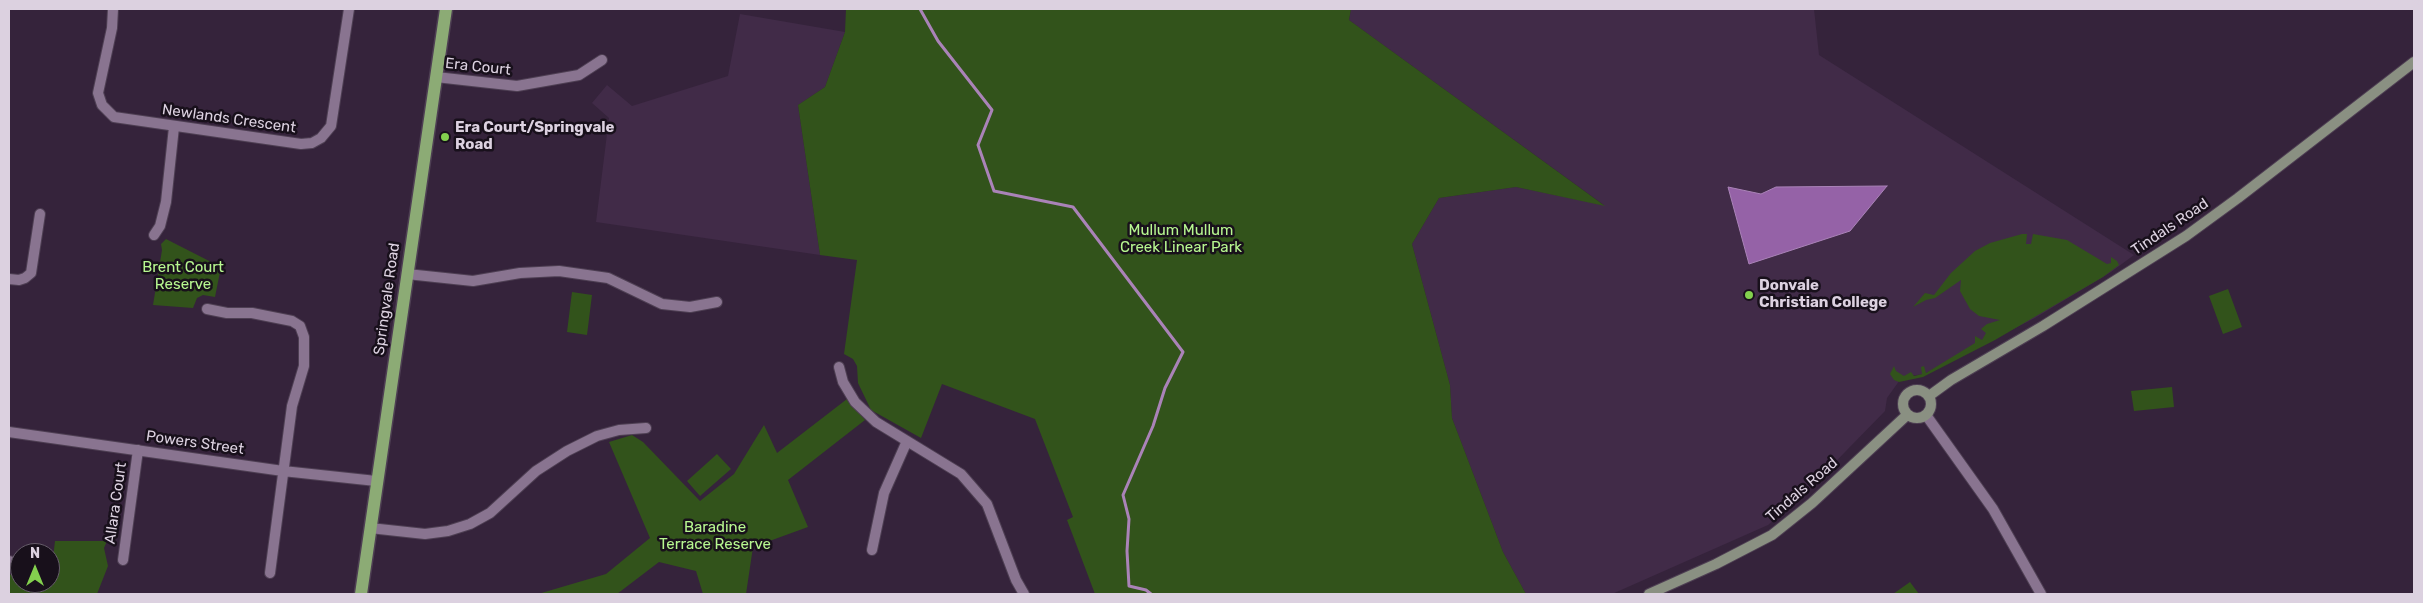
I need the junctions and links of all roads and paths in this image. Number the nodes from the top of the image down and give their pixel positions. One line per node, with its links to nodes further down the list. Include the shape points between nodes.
1 (113, 9): 7 (street, Newlands Crescent, via 112,28 98,89 102,105 118,119)
2 (349, 9): 7 (street, Newlands Crescent, via 333,117 322,138 301,144)
3 (446, 9): 6 (main road, Springvale Road)
4 (602, 60): 6 (street, Era Court, via 579,75 517,86)
5 (2414, 62): 15 (main road, Tindals Road, via 2186,236)
6 (436, 77): 10 (main road, Springvale Road)
7 (174, 127): 9 (street, via 166,202 160,226)
8 (40, 214): 11 (street, via 31,273 19,280)
9 (154, 235)
10 (407, 274): 12 (street, via 473,281 559,270 608,278 662,304 690,307); 23 (main road, Springvale Road)
11 (9, 279)
12 (717, 302)
13 (207, 309): 22 (street, via 252,313 292,321 300,326 304,337 304,366 292,406)
14 (839, 367): 20 (street, via 843,382 855,402 876,422)
15 (1929, 396): 16 (main road, via 1921,391 1907,393 1903,407); 17 (main road, via 1931,404)
16 (1907, 415): 17 (main road, via 1916,418); 30 (main road, Tindals Road, via 1812,503 1772,535)
17 (1926, 416): 31 (street, via 1993,508)
18 (646, 428): 24 (street, via 597,436 567,451 536,471 490,513 470,524 425,534)
19 (9, 432): 21 (street, Powers Street)
20 (908, 441): 25 (street, via 884,493); 29 (street, via 961,474 987,504)
21 (138, 450): 22 (street, Powers Street); 26 (street, Allara Court)
22 (283, 471): 23 (street, Powers Street); 27 (street)
23 (376, 481): 24 (main road, Springvale Road)
24 (370, 528): 28 (main road, Springvale Road)
25 (872, 550)
26 (123, 560)
27 (270, 572)
28 (361, 594)
29 (1024, 594)
30 (1649, 594)
31 (2041, 594)

